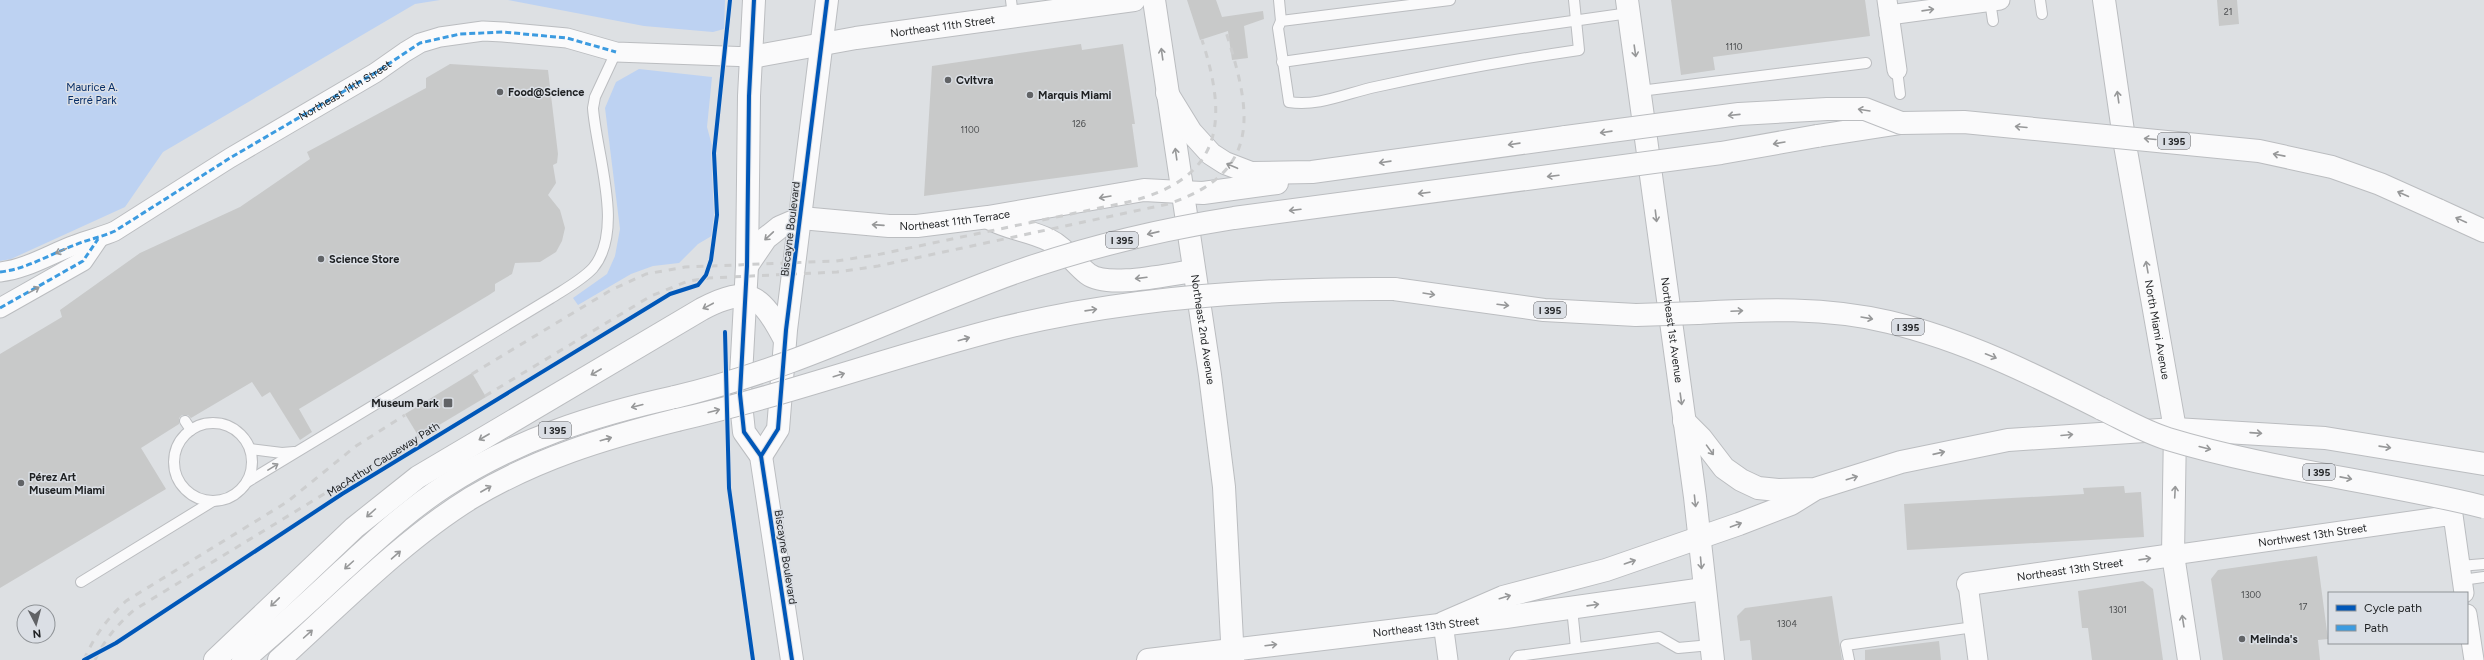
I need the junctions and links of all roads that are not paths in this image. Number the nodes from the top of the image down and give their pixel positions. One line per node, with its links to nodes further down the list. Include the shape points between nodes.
1 (754, 0): 21 (main road, Biscayne Boulevard)
2 (827, 0): 19 (main road, Biscayne Boulevard)
3 (1134, 0): 11 (main road, Northeast 11th Street)
4 (1154, 0): 26 (main road, Northeast 2nd Avenue, one-way to 4)
5 (1279, 0): 17 (lane)
6 (1450, 0): 17 (lane)
7 (1574, 0): 16 (lane)
8 (2040, 0): 15 (lane)
9 (2104, 0): 43 (main road, North Miami Avenue, one-way to 9, via 2125,145)
10 (1995, 1): 14 (street, one-way to 10); 18 (lane)
11 (1064, 5): 13 (main road, Northeast 11th Street)
12 (1628, 6): 16 (lane); 25 (main road, Northeast 1st Avenue, one-way to 25)
13 (1012, 8): 19 (main road, Northeast 11th Street)
14 (1888, 8): 24 (street)
15 (2042, 14)
16 (1577, 20): 22 (lane); 22 (lane, via 1579,50 1489,63 1374,87 1319,102 1289,102)
17 (1281, 21): 22 (lane, via 1278,28)
18 (1993, 21)
19 (821, 43): 21 (main road, Northeast 11th Street); 32 (main road, Biscayne Boulevard)
20 (616, 52): 21 (street, Northeast 11th Street); 34 (street, Northeast 11th Street, via 567,38 503,32 460,34 420,43 375,73 230,158 130,223); 46 (lane, via 595,97 593,108 608,222 605,247 592,269 551,298)
21 (752, 57): 35 (main road, Biscayne Boulevard, via 749,96)
22 (1282, 62)
23 (1866, 63): 25 (lane)
24 (1897, 70): 27 (lane)
25 (1640, 92): 42 (main road, Northeast 1st Avenue, one-way to 42)
26 (1167, 93): 29 (main road, one-way to 26, via 1251,173 1225,163 1211,154 1198,140); 30 (main road, Northeast 2nd Avenue, one-way to 26)
27 (1900, 94)
28 (1901, 123): 29 (main road, one-way to 29, bridge, via 1865,109 1820,109 1732,115); 33 (main road, I 395, one-way to 28, bridge, via 2380,184 2339,169 2259,151 1964,122); 70 (main road, I 395, one-way to 70, bridge, via 1721,153 1234,218 1104,244 1018,271 773,369 559,428 512,448 468,472 396,523)
29 (1312, 172): 30 (main road, Northeast 11th Terrace, via 1282,182 1203,193)
30 (1181, 192): 31 (main road, Northeast 11th Terrace, one-way to 31, via 1144,190); 36 (main road, Northeast 2nd Avenue)
31 (988, 217): 32 (main road, Northeast 11th Terrace, one-way to 32, via 903,226); 36 (main road, one-way to 31, via 1101,280 1088,274 1051,241 1030,232 1002,226)
32 (801, 218): 35 (main road, Northeast 11th Terrace, one-way to 35, via 780,226 766,238); 40 (main road, Biscayne Boulevard)
33 (2484, 231)
34 (98, 239): 37 (street, Northeast 11th Street, one-way to 37, via 76,244 22,268); 39 (street, Northeast 11th Street, one-way to 34, via 83,261)
35 (747, 266): 38 (main road, Biscayne Boulevard)
36 (1194, 271): 67 (main road, Northeast 2nd Avenue, via 1224,492)
37 (0, 272)
38 (745, 295): 40 (main road, via 753,298 767,310); 47 (main road, Biscayne Boulevard, via 740,394 744,432); 69 (main road, one-way to 69, via 730,297 702,309 418,477 354,528)
39 (0, 308)
40 (786, 340): 47 (main road, Biscayne Boulevard, via 778,429)
41 (185, 421): 44 (lane)
42 (1684, 421): 50 (main road, one-way to 50, via 1724,468 1741,480 1758,488); 53 (main road, Northeast 1st Avenue, one-way to 53)
43 (2175, 429): 48 (main road, one-way to 48, via 2325,438); 50 (main road, one-way to 43, via 1901,462 2008,440); 54 (main road, North Miami Avenue, one-way to 43)
44 (192, 430): 45 (lane, via 202,425 225,425 244,438); 51 (lane, via 177,448 175,470 179,482 186,491 196,497)
45 (250, 449): 46 (lane, via 282,453); 49 (lane, via 252,460)
46 (298, 451): 49 (lane, one-way to 46)
47 (762, 456): 72 (main road, Biscayne Boulevard)
48 (2484, 464)
49 (247, 482): 51 (lane, via 240,492 230,498)
50 (1815, 489): 53 (main road, one-way to 50, via 1791,504)
51 (213, 501): 58 (lane)
52 (2484, 507): 71 (main road, I 395, one-way to 52, bridge, via 414,540 470,499 508,477 555,456 594,442 794,390 890,359 970,337 1079,312 1195,298 1296,290 1394,289 1579,313 1636,315 1777,310 1854,316 1887,322 1922,330 2014,365 2154,434 2175,441)
53 (1699, 537): 60 (main road, Northeast 1st Avenue, one-way to 60); 63 (main road, one-way to 53, via 1503,597 1606,570)
54 (2173, 556): 57 (street, Northwest 13th Street, via 2453,516); 59 (main road, Northeast 13th Street, one-way to 54); 78 (main road, North Miami Avenue, one-way to 54)
55 (2484, 564): 57 (lane)
56 (2484, 577): 57 (lane)
57 (2462, 580)
58 (81, 582)
59 (1968, 584): 64 (street)
60 (1704, 589): 61 (main road, Northeast 13th Street, one-way to 60); 66 (main road, Northeast 1st Avenue)
61 (1572, 608): 63 (main road, Northeast 13th Street); 65 (lane)
62 (2468, 621): 79 (street)
63 (1443, 623): 67 (main road, Northeast 13th Street, one-way to 63); 74 (street)
64 (1974, 627): 76 (lane, via 1846,645); 77 (street)
65 (1576, 648): 66 (lane, via 1659,637 1678,648); 68 (lane)
66 (1712, 652)
67 (1233, 655): 73 (main road, Northeast 13th Street)
68 (1551, 656): 75 (lane, via 1518,656)
69 (215, 660)
70 (243, 660)
71 (279, 660)
72 (792, 660)
73 (1148, 660)
74 (1448, 660)
75 (1515, 660)
76 (1849, 660)
77 (1978, 660)
78 (2189, 660)
79 (2474, 660)

